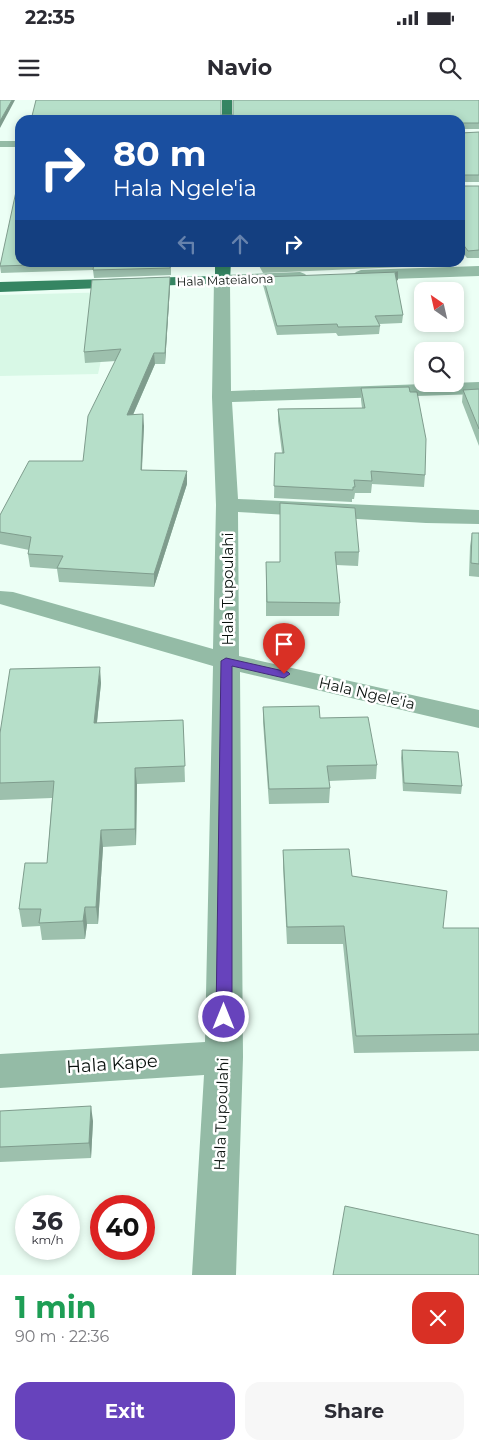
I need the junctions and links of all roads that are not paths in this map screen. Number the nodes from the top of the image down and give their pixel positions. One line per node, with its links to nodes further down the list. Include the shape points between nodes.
1 (227, 100): 2 (main road)
2 (227, 115)
3 (0, 144): 4 (street)
4 (15, 144)
5 (223, 271): 8 (street, Hala Mateialona); 9 (main road, Hala Mateialona); 11 (street, Hala Tupoulahi)
6 (479, 271): 7 (street)
7 (351, 276)
8 (311, 277)
9 (0, 287)
10 (479, 388): 11 (street)
11 (222, 397): 12 (street, Hala Tupoulahi)
12 (228, 505): 13 (street); 15 (street, Hala Tupoulahi)
13 (479, 517)
14 (4, 597): 15 (street, Hala Ngele'ia)
15 (226, 661): 16 (street, Hala Ngele'ia); 17 (street, Hala Tupoulahi)
16 (479, 719)
17 (224, 1057): 18 (street, Hala Kape); 19 (street, Hala Tupoulahi)
18 (0, 1071)
19 (214, 1275)

